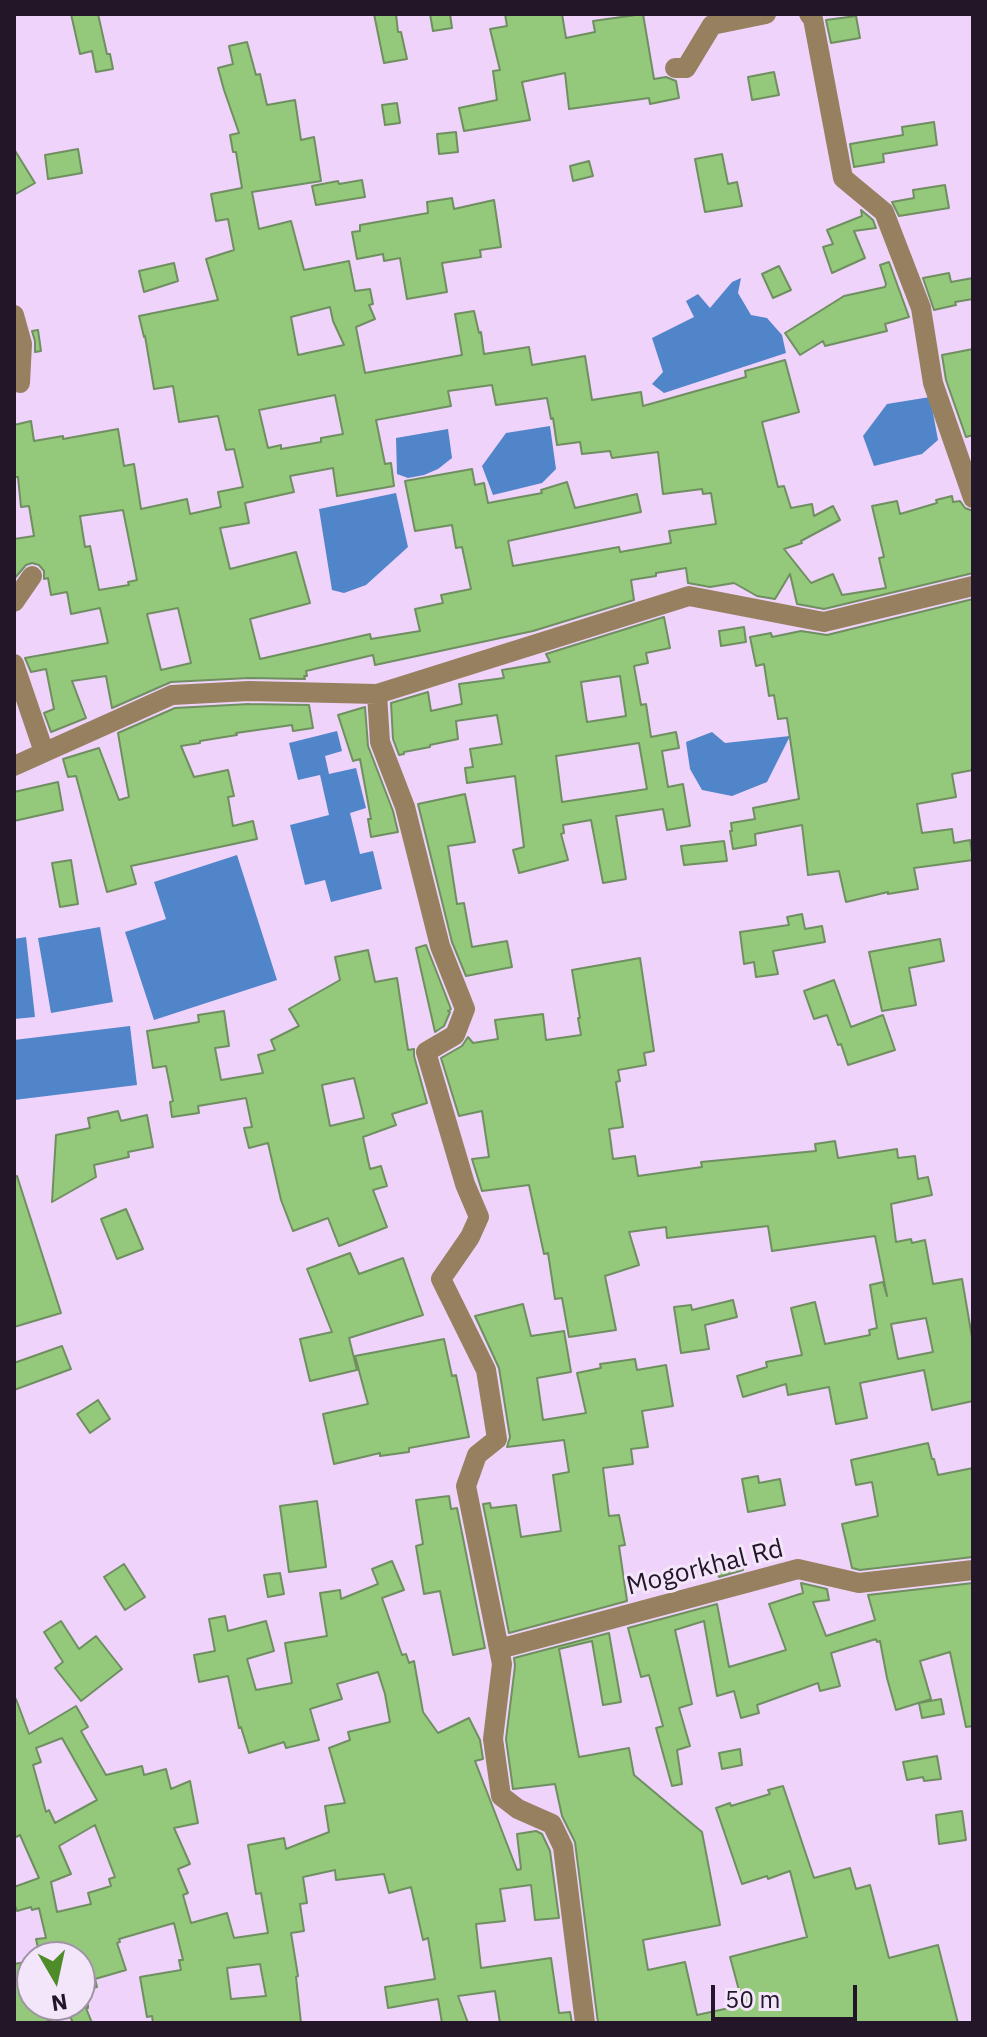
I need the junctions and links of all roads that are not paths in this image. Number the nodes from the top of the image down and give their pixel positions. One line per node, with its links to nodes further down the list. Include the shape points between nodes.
1 (766, 14): 3 (street, via 712,25 686,68)
2 (809, 14): 6 (street, via 843,178 884,212 921,308 933,383)
3 (675, 68)
4 (14, 315): 5 (street, via 22,344)
5 (20, 383)
6 (973, 498)
7 (32, 576): 9 (street)
8 (973, 586): 11 (street, via 824,622 689,596)
9 (14, 602)
10 (14, 664): 12 (street)
11 (377, 694): 12 (street, via 172,695); 15 (street, via 380,742 405,807 440,946 465,1009 455,1035 426,1052 479,1217 441,1279 486,1370 497,1439 477,1455 466,1486)
12 (44, 752): 13 (street)
13 (14, 766)
14 (973, 1570): 15 (street, Mogorkhal Rd, via 859,1583 798,1569)
15 (499, 1649): 16 (street, via 493,1739 501,1796 552,1824 563,1847)
16 (585, 2023)

